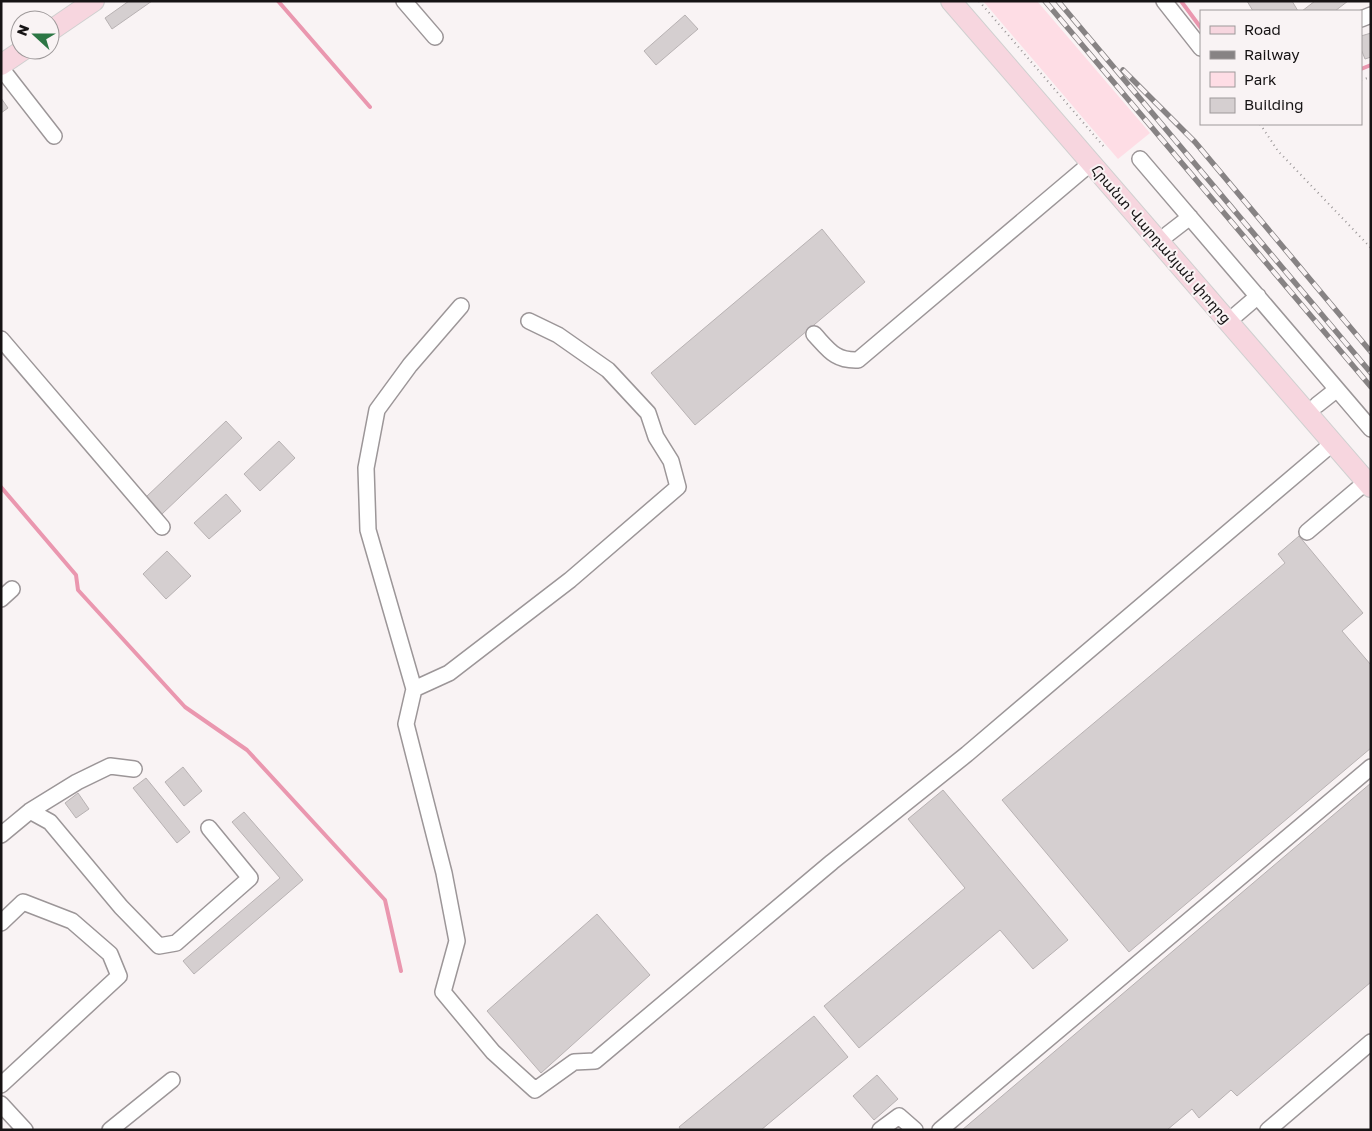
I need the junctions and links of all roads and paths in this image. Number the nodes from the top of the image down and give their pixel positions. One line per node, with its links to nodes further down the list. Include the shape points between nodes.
1 (94, 1): 7 (main road)
2 (404, 1): 8 (street)
3 (951, 1): 15 (main road, Հրանտ Վարդանյան փողոց)
4 (967, 1): 17 (main road, Հրանտ Վարդանյան փողոց)
5 (979, 1): 13 (path)
6 (1164, 1): 9 (street)
7 (60, 24)
8 (436, 37)
9 (1200, 47)
10 (1, 66): 12 (street)
11 (1261, 125): 18 (path, via 1278,152)
12 (54, 136)
13 (1105, 148)
14 (1140, 159): 16 (street)
15 (1091, 163): 23 (street, via 858,360 845,360 834,355); 28 (main road, Հրանտ Վարդանյան փողոց)
16 (1190, 217): 17 (street); 19 (street)
17 (1168, 234): 21 (main road, Հրանտ Վարդանյան փողոց)
18 (1371, 248)
19 (1258, 296): 21 (street); 25 (street)
20 (461, 306): 32 (street, via 410,365 377,410 366,468 368,530)
21 (1237, 314): 26 (main road, Հրանտ Վարդանյան փողոց)
22 (529, 322): 32 (street, via 558,335 608,370 648,413 656,437 672,461 678,488 570,580 449,673)
23 (814, 334)
24 (1, 339): 30 (street)
25 (1336, 390): 26 (street); 27 (street)
26 (1317, 405): 29 (main road, Հրանտ Վարդանյան փողոց)
27 (1371, 428)
28 (1333, 442): 29 (main road, Հրանտ Վարդանյան փողոց); 32 (street, via 967,754 595,1060 574,1062 535,1090 493,1052 444,992 457,941 444,873 406,724)
29 (1369, 479): 31 (street)
30 (162, 527)
31 (1307, 532)
32 (414, 690)
33 (1371, 767): 47 (street)
34 (134, 769): 35 (street, via 110,766)
35 (30, 811): 36 (street, via 50,822 121,907 159,946 176,943 250,878); 37 (street)
36 (209, 828)
37 (1, 835)
38 (1, 923): 41 (street, via 23,902 72,920 110,954 119,976)
39 (1371, 1042): 48 (street)
40 (172, 1080): 44 (street)
41 (1, 1085)
42 (1, 1104): 43 (street)
43 (17, 1127)
44 (110, 1130)
45 (880, 1130): 46 (street, via 899,1116)
46 (915, 1130)
47 (940, 1130)
48 (1268, 1130)

